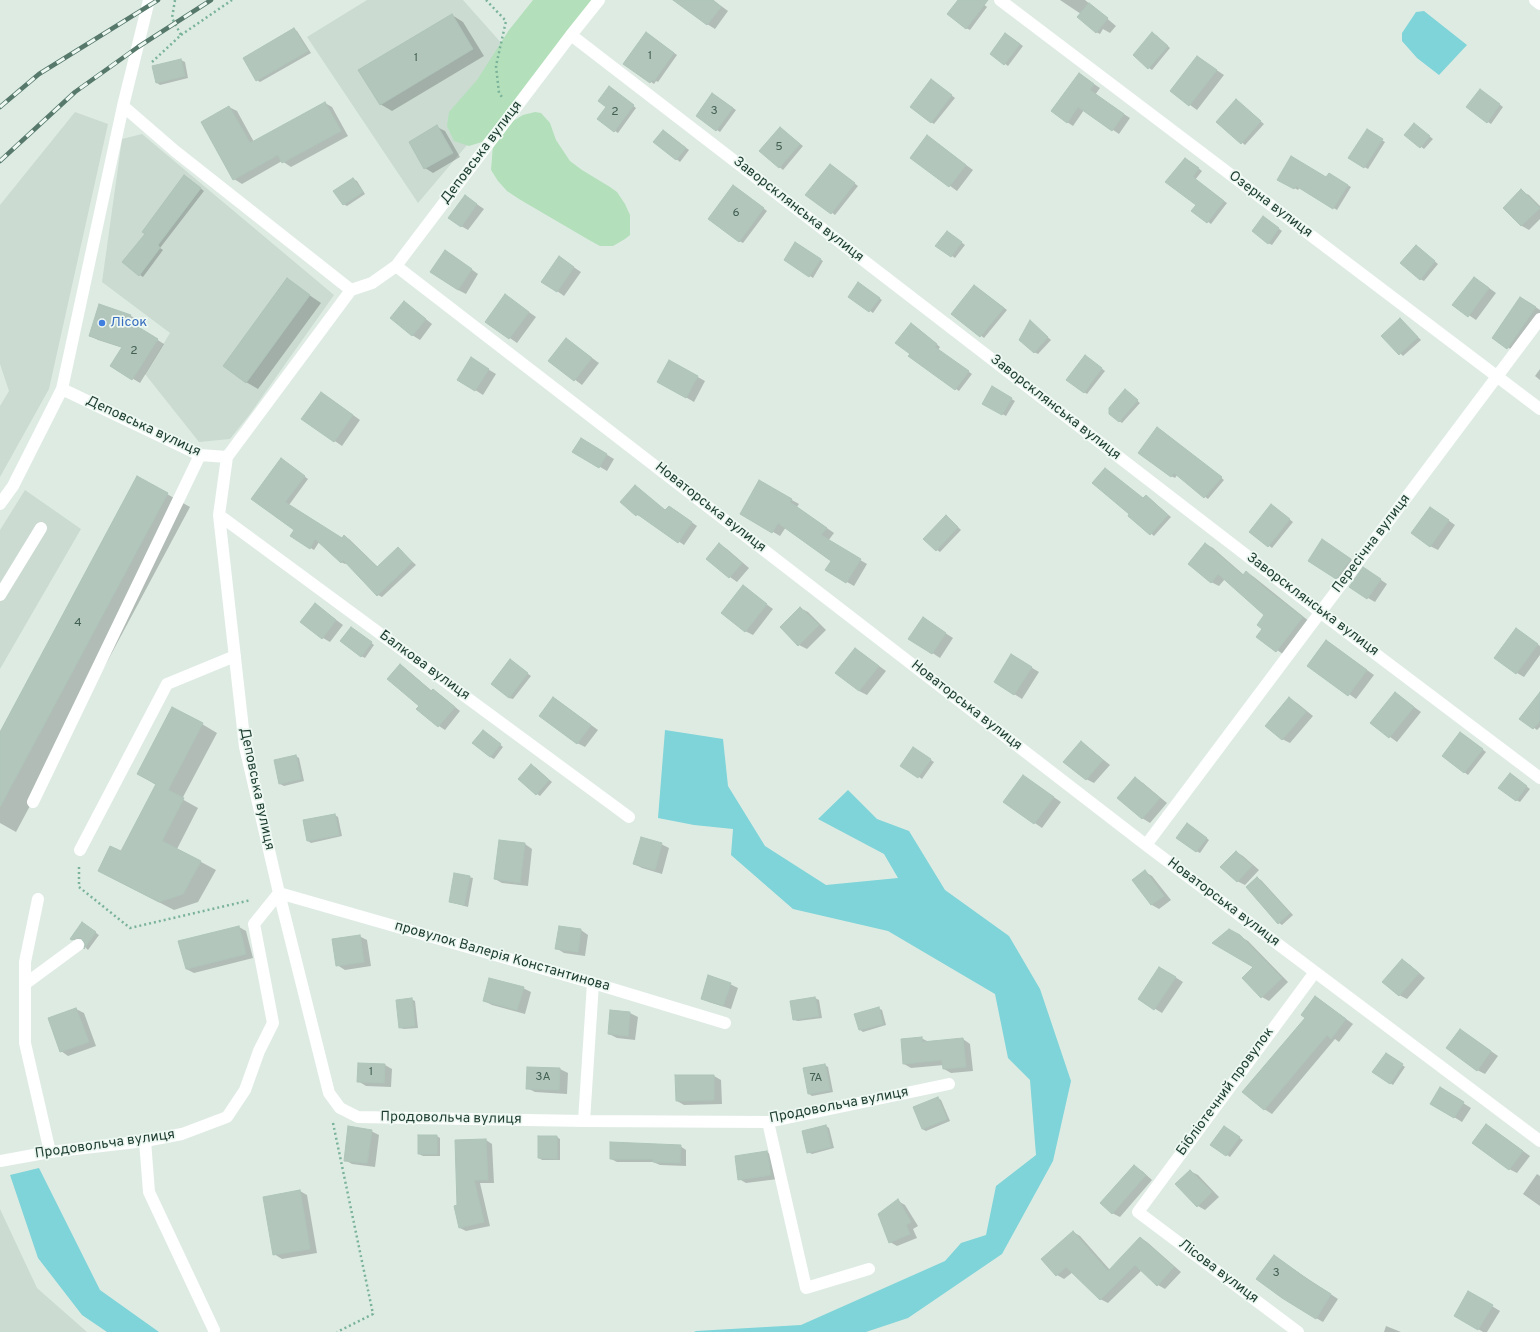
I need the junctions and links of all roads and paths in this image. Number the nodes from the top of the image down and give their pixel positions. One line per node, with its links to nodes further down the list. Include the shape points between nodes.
1 (149, 0): 12 (street)
2 (175, 0): 9 (path, via 172,18)
3 (232, 0): 9 (path)
4 (486, 0): 13 (path, via 506,22 496,66 499,93)
5 (599, 0): 10 (street, Деповська вулиця)
6 (1000, 0): 17 (street, Озерна вулиця)
7 (1535, 0): 8 (street)
8 (1540, 4)
9 (181, 35): 11 (path)
10 (571, 35): 13 (street, Деповська вулиця); 26 (street, Заворсклянська вулиця)
11 (149, 64)
12 (123, 106): 15 (street, via 175,151); 18 (street)
13 (513, 111): 14 (street, Деповська вулиця)
14 (396, 266): 15 (street, Деповська вулиця, via 372,284); 31 (street, Новаторська вулиця)
15 (351, 290): 21 (street, Деповська вулиця)
16 (1540, 319): 17 (street, Пересічна вулиця)
17 (1497, 377): 19 (street, Озерна вулиця); 26 (street, Пересічна вулиця)
18 (62, 389): 20 (street, Деповська вулиця); 22 (street, via 13,486)
19 (1540, 409)
20 (200, 456): 21 (street, Деповська вулиця); 29 (street)
21 (227, 456): 23 (street, Деповська вулиця)
22 (0, 504)
23 (219, 515): 27 (street, Деповська вулиця); 30 (street, Балкова вулиця)
24 (41, 528): 25 (street)
25 (0, 595)
26 (1320, 612): 28 (street, Заворсклянська вулиця); 31 (street, Пересічна вулиця)
27 (235, 656): 32 (street, via 167,684); 33 (street, Деповська вулиця, via 245,747)
28 (1540, 778)
29 (33, 802)
30 (629, 817)
31 (1146, 845): 36 (street, Новаторська вулиця)
32 (80, 850): 33 (path, via 78,887 130,928)
33 (279, 893): 37 (street, провулок Валерія Константинова); 41 (street, Деповська вулиця); 45 (street, Продовольча вулиця, via 254,924 273,1023 245,1090 227,1117 182,1134)
34 (38, 899): 38 (street, via 25,962)
35 (78, 945): 38 (street)
36 (1315, 972): 46 (street, Новаторська вулиця); 49 (street, Бібліотечний провулок)
37 (593, 983): 39 (street, провулок Валерія Константинова); 43 (street)
38 (25, 984): 47 (street, via 25,1043)
39 (725, 1023)
40 (949, 1084): 44 (street, Продовольча вулиця)
41 (329, 1093): 43 (street, Продовольча вулиця, via 340,1108 358,1117)
42 (333, 1120): 52 (path, via 373,1314)
43 (584, 1121): 44 (street, Продовольча вулиця)
44 (768, 1122): 50 (street, via 806,1288)
45 (145, 1141): 47 (street, Продовольча вулиця); 51 (street, via 150,1192)
46 (1540, 1141)
47 (50, 1152): 48 (street, Продовольча вулиця)
48 (0, 1161)
49 (1138, 1212): 53 (street, Лісова вулиця)
50 (869, 1269)
51 (214, 1330)
52 (337, 1332)
53 (1298, 1332)

